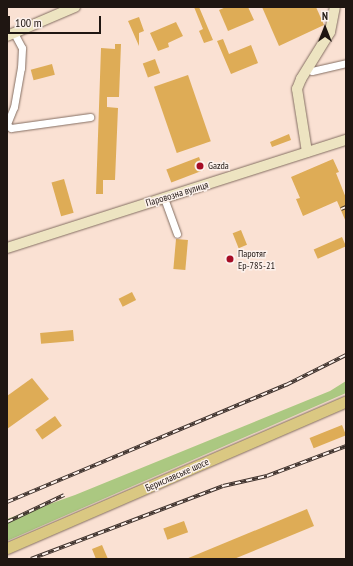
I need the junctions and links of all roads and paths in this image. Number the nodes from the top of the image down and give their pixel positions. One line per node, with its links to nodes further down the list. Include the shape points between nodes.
1 (75, 7): 3 (main road)
2 (335, 7): 5 (main road, via 330,32)
3 (11, 34): 7 (street, via 22,48 14,108)
4 (346, 63): 5 (street, via 312,71)
5 (308, 69): 9 (main road, via 297,89)
6 (90, 117): 7 (street, via 11,128)
7 (7, 124)
8 (346, 140): 9 (main road, Паровозна вулиця)
9 (307, 152): 10 (main road, Паровозна вулиця)
10 (164, 198): 11 (street); 12 (main road, Паровозна вулиця)
11 (177, 234)
12 (7, 248)
13 (346, 401): 14 (main road, Бериславське шосе)
14 (7, 548)

